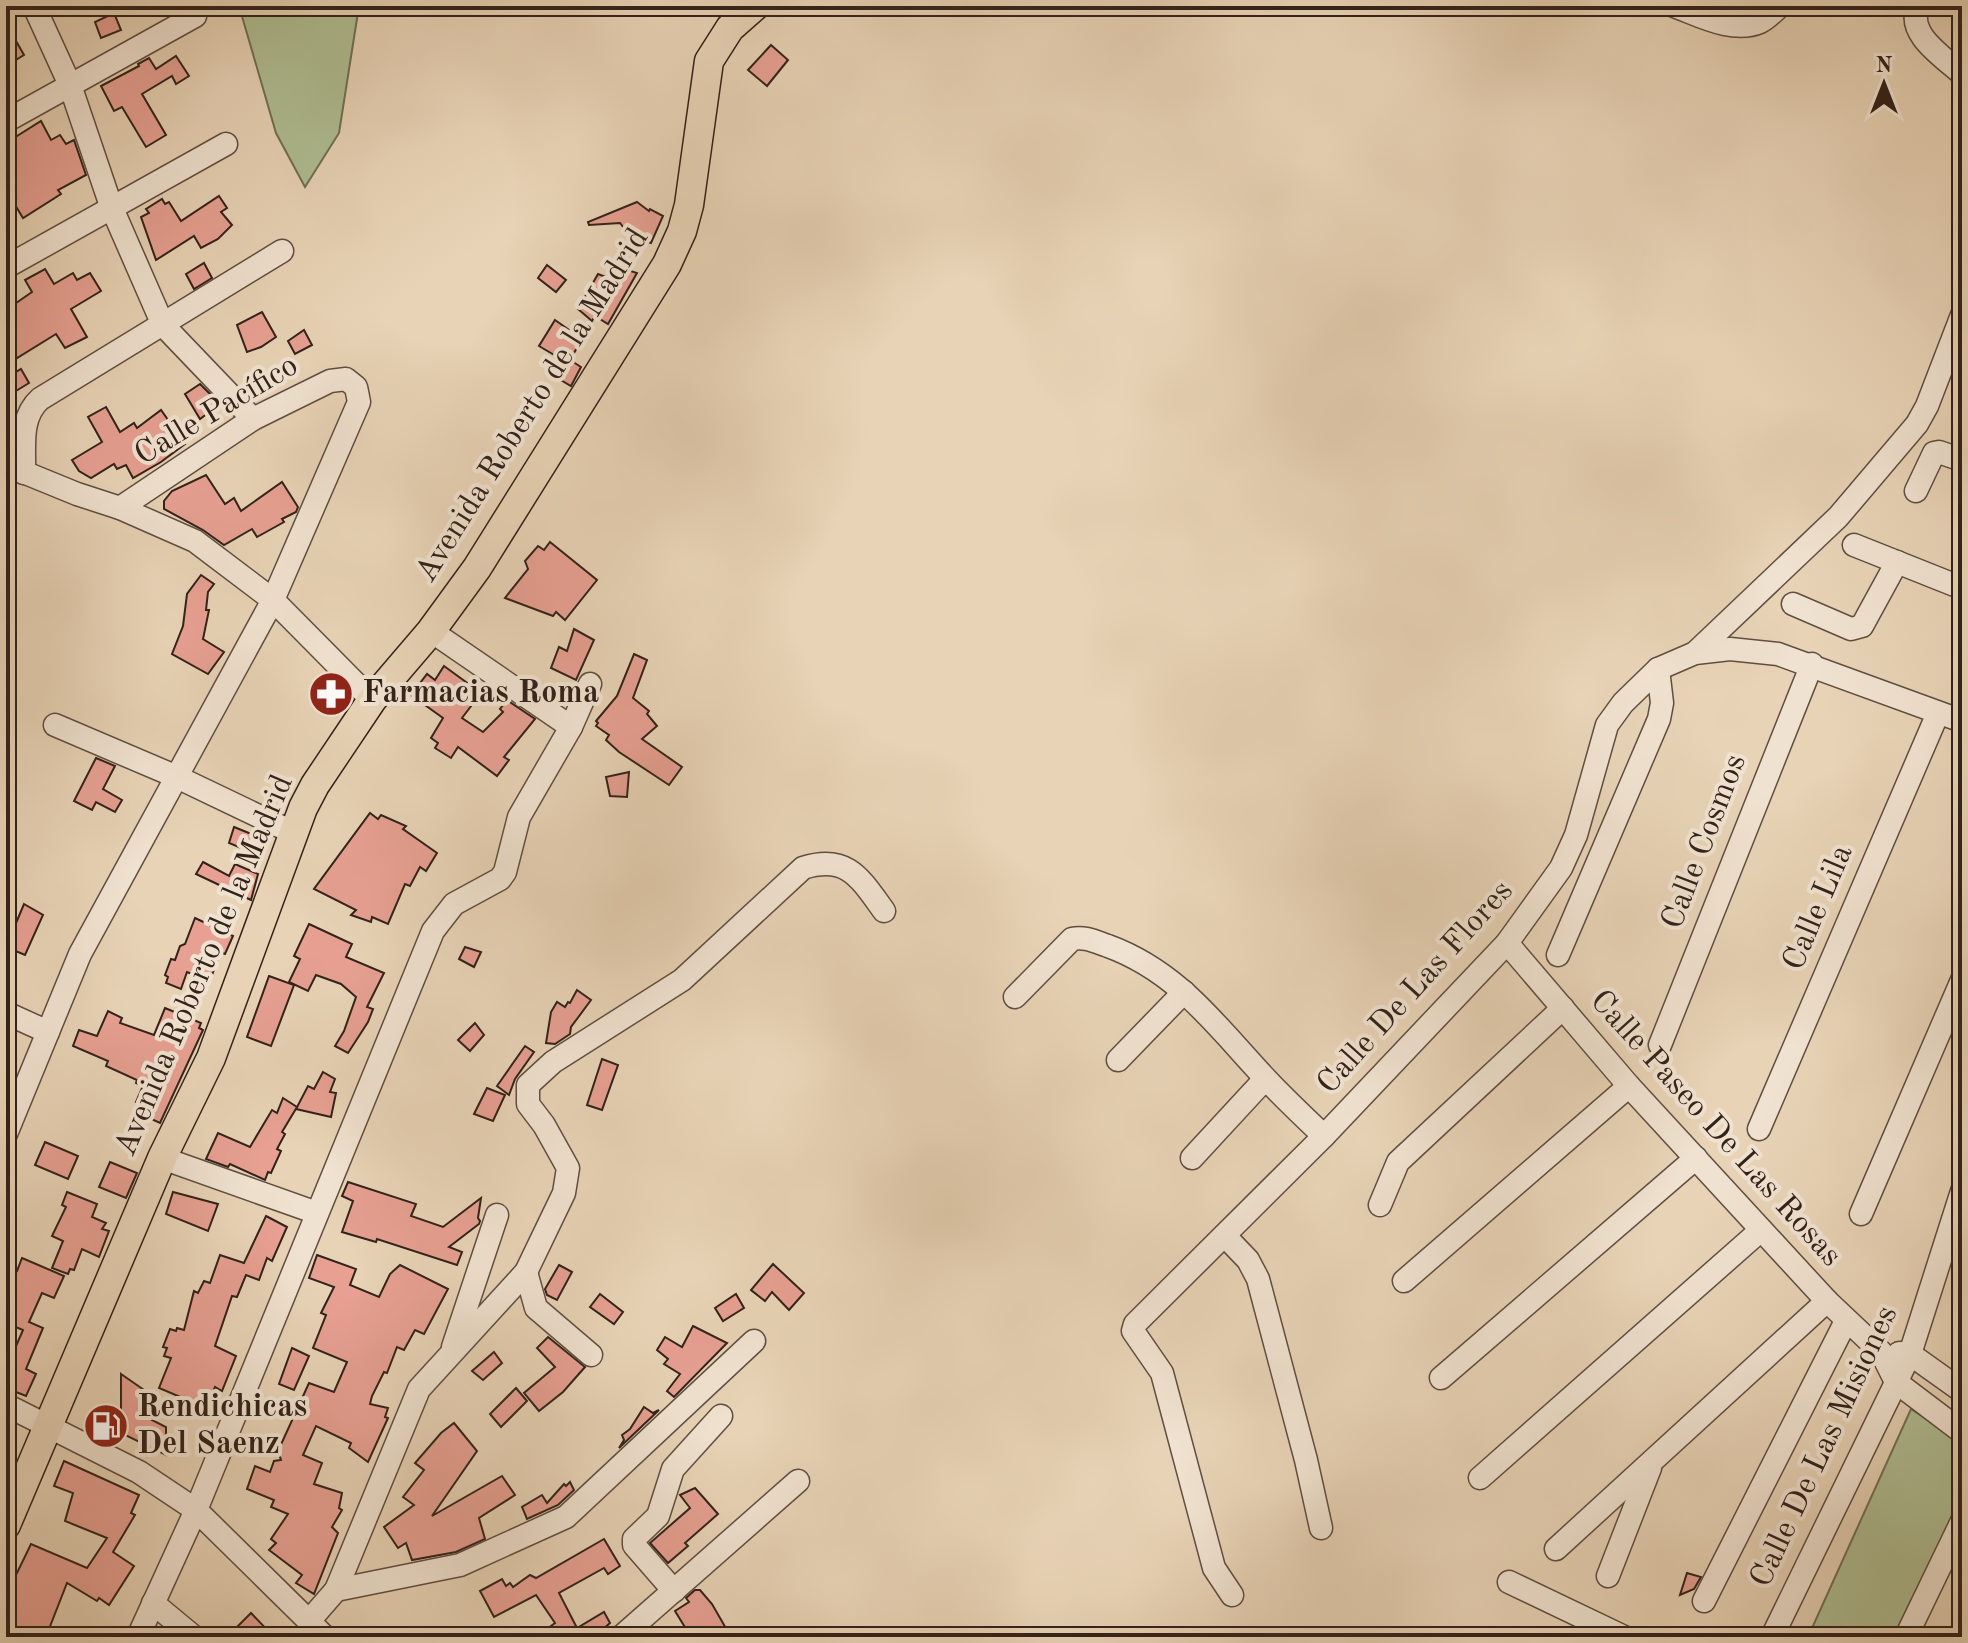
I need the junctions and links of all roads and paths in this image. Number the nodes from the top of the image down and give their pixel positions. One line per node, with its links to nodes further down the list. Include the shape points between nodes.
1 (34, 6): 8 (street)
2 (755, 6): 26 (main road, Avenida Roberto de la Madrid, via 730,28 709,61 689,205 667,264 477,568)
3 (1674, 6): 4 (street, via 1743,27 1761,22)
4 (1780, 6)
5 (1919, 6): 7 (street, via 1918,32)
6 (195, 16): 8 (street)
7 (1962, 74)
8 (70, 85): 9 (street); 11 (street)
9 (6, 121)
10 (226, 144): 11 (street)
11 (111, 206): 13 (street); 15 (street)
12 (282, 251): 15 (street)
13 (6, 267)
14 (1962, 315): 27 (street, via 1917,424 1838,517)
15 (163, 325): 16 (street); 18 (street, via 30,407)
16 (253, 419): 20 (street, Calle Pacífico); 24 (street, Calle Pacífico, via 330,381 346,379 356,387 359,402)
17 (1962, 460): 19 (street, via 1934,453)
18 (15, 469): 20 (street)
19 (1916, 491)
20 (120, 508): 24 (street, via 195,541)
21 (1854, 545): 22 (street)
22 (1897, 562): 23 (street); 25 (street, via 1857,629)
23 (1962, 588)
24 (273, 600): 31 (street); 36 (street)
25 (1793, 604)
26 (431, 631): 31 (main road, Avenida Roberto de la Madrid); 35 (street)
27 (1695, 653): 28 (street, Calle De Las Flores, via 1750,650); 29 (street, Calle De Las Flores)
28 (1812, 664): 32 (street, Calle De Las Flores); 47 (street, Calle Cosmos)
29 (1658, 669): 39 (street, Calle De Las Flores, via 1607,725 1576,835 1561,868); 40 (street, via 1659,719)
30 (590, 684): 35 (street)
31 (372, 700): 37 (main road, Avenida Roberto de la Madrid, via 315,785)
32 (1938, 713): 33 (street, Calle De Las Flores); 51 (street, Calle Lila)
33 (1962, 721)
34 (55, 725): 36 (street)
35 (571, 727): 59 (street, via 519,817 505,872 454,904 433,931)
36 (177, 777): 37 (street); 46 (street, via 80,954)
37 (292, 832): 54 (main road, Avenida Roberto de la Madrid, via 211,1058)
38 (884, 911): 64 (street, via 865,884 840,865 822,862 803,868 682,980 553,1062 528,1085 528,1104 568,1168 564,1193)
39 (1507, 943): 44 (street, Calle Paseo De Las Rosas); 53 (street, Calle De Las Flores)
40 (1558, 955)
41 (1962, 980): 60 (street)
42 (1184, 992): 43 (street, via 1133,956 1081,937 1072,939); 48 (street); 49 (street)
43 (1015, 997)
44 (1563, 1008): 50 (street, Calle Paseo De Las Rosas); 58 (street, via 1398,1162)
45 (6, 1013): 46 (street)
46 (48, 1032): 52 (street)
47 (1660, 1045)
48 (1118, 1060)
49 (1265, 1079): 53 (street); 55 (street)
50 (1629, 1086): 56 (street, Calle Paseo De Las Rosas); 65 (street)
51 (1759, 1129)
52 (6, 1134)
53 (1324, 1136): 63 (street, Calle De Las Flores)
54 (162, 1158): 59 (street); 78 (main road, Avenida Roberto de la Madrid)
55 (1192, 1158)
56 (1696, 1158): 62 (street, Calle Paseo De Las Rosas); 73 (street)
57 (1962, 1191): 70 (street, Calle De Las Misiones)
58 (1380, 1205)
59 (317, 1213): 83 (street)
60 (1861, 1214)
61 (497, 1215): 71 (street)
62 (1761, 1230): 66 (street, Calle Paseo De Las Rosas); 81 (street)
63 (1225, 1236): 86 (street, via 1258,1279); 92 (street, Calle De Las Flores, via 1133,1331 1162,1373 1214,1568)
64 (526, 1272): 71 (street); 72 (street, via 536,1308)
65 (1404, 1281)
66 (1827, 1301): 67 (street, Calle Paseo De Las Rosas); 80 (street)
67 (1846, 1321): 69 (street, Calle Paseo De Las Rosas); 93 (street)
68 (754, 1341): 90 (street, via 566,1517 460,1565)
69 (1881, 1352): 70 (street); 74 (street, Calle Paseo De Las Rosas)
70 (1910, 1354): 74 (street, Calle De Las Misiones); 75 (street)
71 (451, 1355): 90 (street, via 419,1389)
72 (591, 1355)
73 (1441, 1378)
74 (1896, 1382): 79 (street, Calle Paseo De Las Rosas); 100 (street, Calle De Las Misiones)
75 (1962, 1391)
76 (6, 1405): 78 (street)
77 (721, 1416): 91 (street, via 673,1469 658,1516 634,1539)
78 (50, 1425): 83 (street, via 139,1472); 85 (main road, Avenida Roberto de la Madrid)
79 (1962, 1432)
80 (1652, 1463): 87 (street); 88 (street)
81 (1480, 1478)
82 (798, 1481): 91 (street)
83 (196, 1510): 94 (street); 95 (street)
84 (1962, 1521): 101 (street)
85 (6, 1525)
86 (1321, 1528)
87 (1556, 1549)
88 (1608, 1576)
89 (1509, 1582): 99 (street)
90 (336, 1590): 95 (street)
91 (674, 1591): 98 (street)
92 (1232, 1595)
93 (1704, 1601)
94 (153, 1603): 96 (street); 97 (street)
95 (317, 1629)
96 (138, 1637)
97 (194, 1637)
98 (621, 1637)
99 (1624, 1637)
100 (1772, 1637)
101 (1906, 1637)

